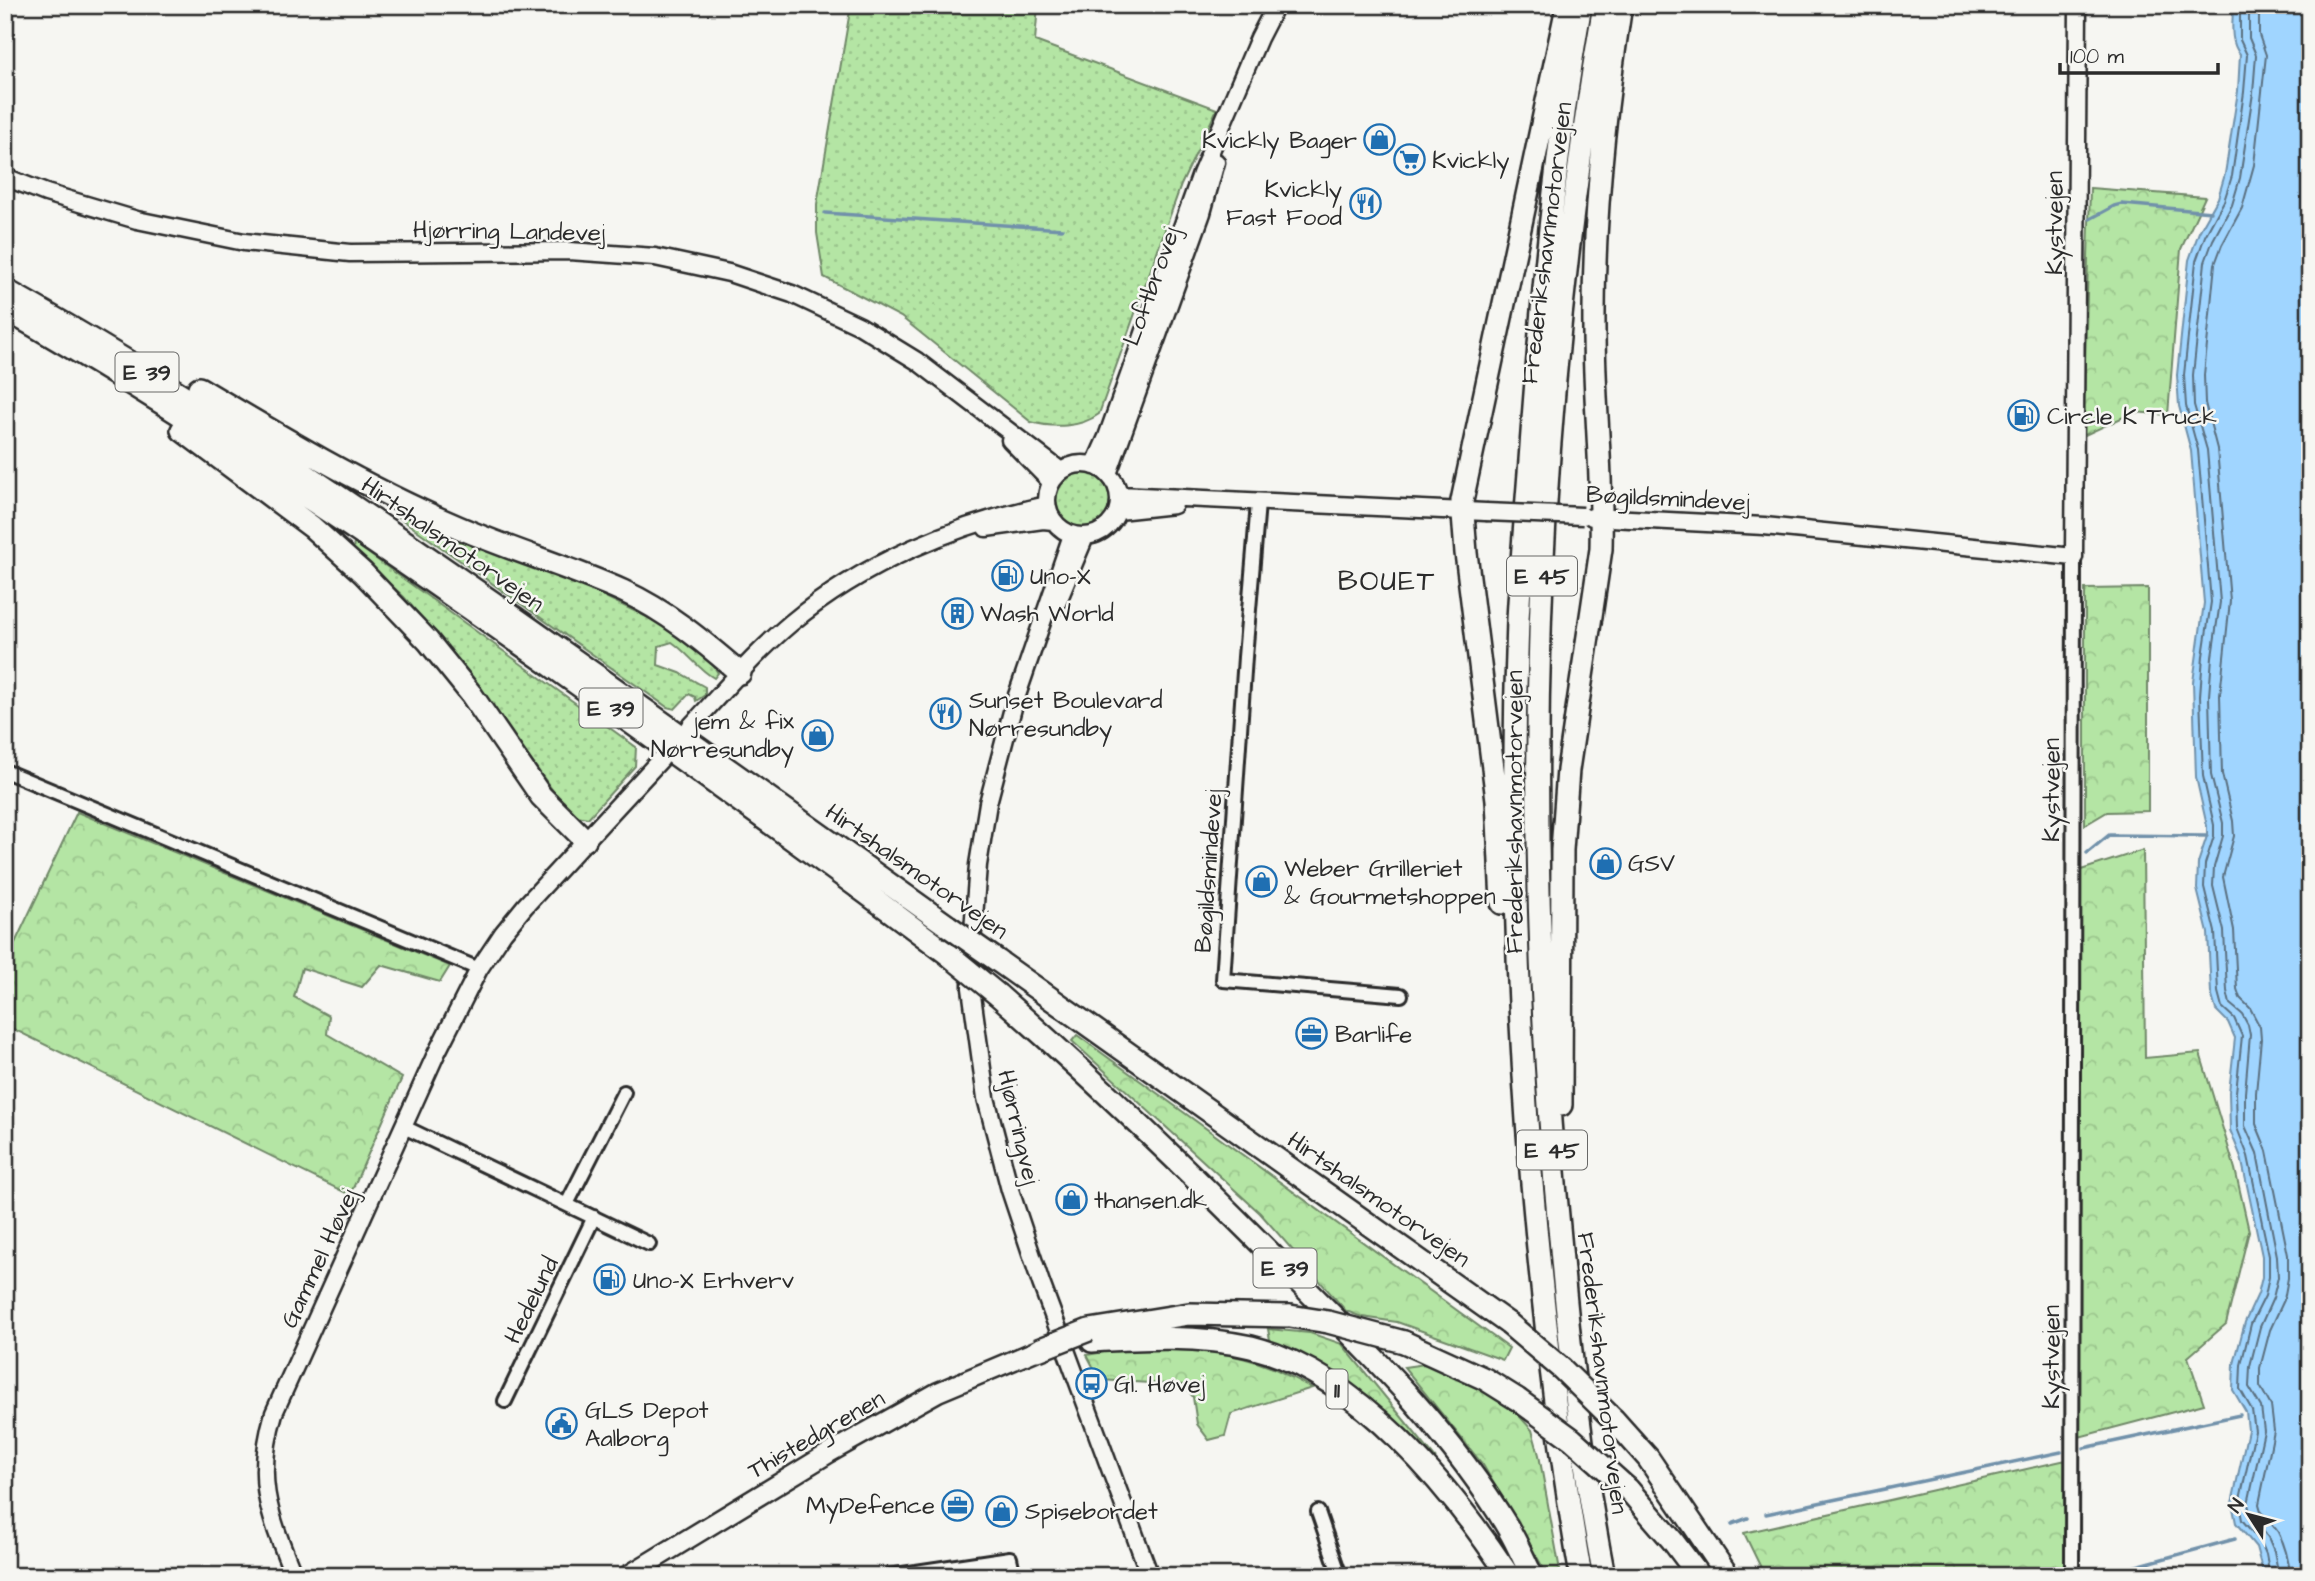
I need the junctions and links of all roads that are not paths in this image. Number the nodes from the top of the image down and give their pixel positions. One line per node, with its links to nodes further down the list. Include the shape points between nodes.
1 (1276, 5): 11 (street, Loftbrovej, via 1201,174 1107,437)
2 (1568, 5): 16 (highway)
3 (1581, 5): 34 (highway, Frederikshavnmotorvejen / E 45, via 1550,215 1518,619 1516,915 1528,1143)
4 (1604, 5): 35 (highway, Frederikshavnmotorvejen / E 45, via 1560,335 1540,630 1537,825 1542,988 1547,1098)
5 (1621, 5): 17 (highway, via 1598,180)
6 (2078, 5): 21 (street, Kystvejen)
7 (5, 177): 12 (street, Hjørring Landevej, via 137,220 244,242 350,253 569,251 655,257 729,273 792,294 860,326 917,361)
8 (5, 278): 22 (highway, via 374,488 655,608)
9 (5, 289): 51 (highway, Hirtshalsmotorvejen / E 39, bridge, via 152,374 493,603 1508,1324 1562,1369 1648,1458)
10 (5, 311): 26 (highway, via 227,462 363,573 428,641 471,694 541,796); 47 (highway, Hirtshalsmotorvejen / E 39, bridge, via 176,410 393,554 690,764 998,995 1073,1061 1395,1378 1472,1472 1510,1530)
11 (1101, 470): 12 (street, via 1077,464); 13 (street, via 1115,483)
12 (1056, 477): 15 (street)
13 (1118, 503): 14 (street, Bøgildsmindevej); 20 (street, via 1105,529)
14 (1258, 503): 16 (street, Bøgildsmindevej); 28 (street, Bøgildsmindevej, via 1223,980)
15 (1047, 505): 18 (street); 19 (street, via 976,522)
16 (1462, 511): 17 (street, Bøgildsmindevej, bridge); 34 (highway, via 1497,800 1519,1146)
17 (1593, 517): 21 (street, Bøgildsmindevej, via 1764,526); 35 (highway, via 1601,549 1568,770 1562,850 1561,1082)
18 (1053, 521): 19 (street); 20 (street)
19 (963, 530): 22 (street, via 899,555 841,586 793,622)
20 (1079, 536): 40 (street, Hjørringvej, via 1024,675 995,771 978,865 971,988 994,1134 1010,1190)
21 (2074, 557): 52 (street, Kystvejen)
22 (740, 673): 23 (street)
23 (690, 727)
24 (661, 758): 26 (street, Gammel Høvej)
25 (5, 771): 27 (street)
26 (585, 840): 27 (street, Gammel Høvej, via 503,933)
27 (479, 969): 30 (street, Gammel Høvej)
28 (1401, 995)
29 (624, 1091): 31 (street)
30 (404, 1127): 31 (street); 41 (street, Gammel Høvej, via 267,1437 264,1487)
31 (567, 1204): 32 (street)
32 (594, 1217): 33 (street); 38 (street, Hedelund)
33 (649, 1244)
34 (1543, 1300): 48 (highway, Frederikshavnmotorvejen / E 45)
35 (1568, 1324): 49 (highway, Frederikshavnmotorvejen / E 45)
36 (1090, 1336): 37 (highway, 11, bridge); 46 (highway, 11, via 1219,1341 1266,1353 1334,1386 1374,1417 1442,1483); 50 (highway, 11, bridge, via 1189,1314 1290,1316 1404,1342 1485,1379 1572,1438 1628,1489)
37 (1033, 1352): 42 (main road, Thistedgrenen / 11, via 938,1392)
38 (505, 1401)
39 (1318, 1512): 45 (street)
40 (1150, 1575)
41 (294, 1576)
42 (627, 1576)
43 (889, 1576): 44 (street, via 1010,1558)
44 (1014, 1576)
45 (1340, 1576)
46 (1509, 1576)
47 (1532, 1576)
48 (1581, 1576)
49 (1604, 1576)
50 (1699, 1576)
51 (1728, 1576)
52 (2072, 1576)

